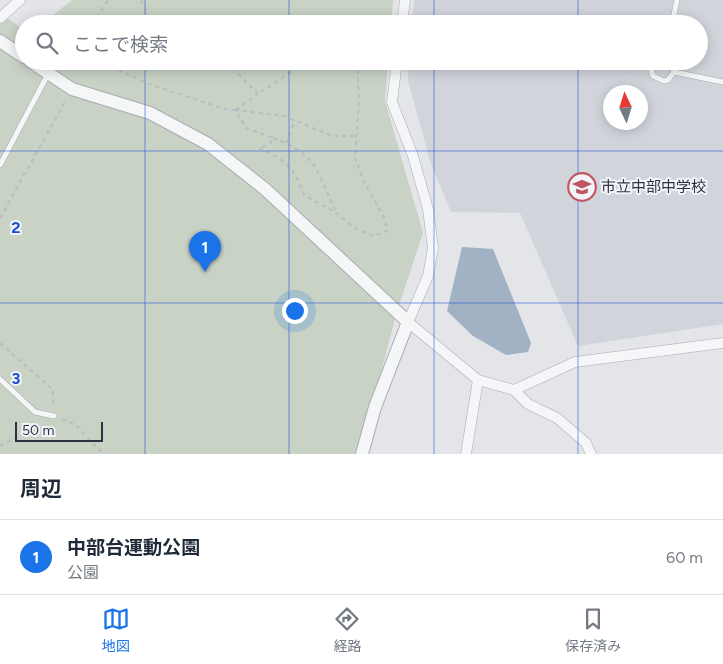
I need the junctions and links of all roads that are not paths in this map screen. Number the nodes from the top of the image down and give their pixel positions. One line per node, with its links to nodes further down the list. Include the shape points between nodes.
1 (20, 0): 6 (street)
2 (404, 0): 4 (street)
3 (677, 0): 5 (lane)
4 (403, 15)
5 (674, 15)
6 (0, 18)
7 (0, 41): 8 (street)
8 (15, 51)
9 (42, 70): 13 (street)
10 (396, 70): 16 (street, via 392,102 413,156 428,209 433,248 428,276)
11 (652, 70): 12 (lane, via 656,79 664,81)
12 (674, 72): 14 (lane)
13 (48, 74): 15 (lane); 16 (street, via 72,89 150,113 208,144 265,189)
14 (723, 82)
15 (0, 165)
16 (408, 322): 19 (street); 22 (street, via 375,407)
17 (723, 343): 20 (street, via 575,362)
18 (0, 379): 21 (lane, via 35,412)
19 (478, 380): 20 (street); 23 (street)
20 (514, 390): 24 (street, via 528,404 558,418 586,443)
21 (54, 416)
22 (362, 454)
23 (466, 454)
24 (591, 454)

